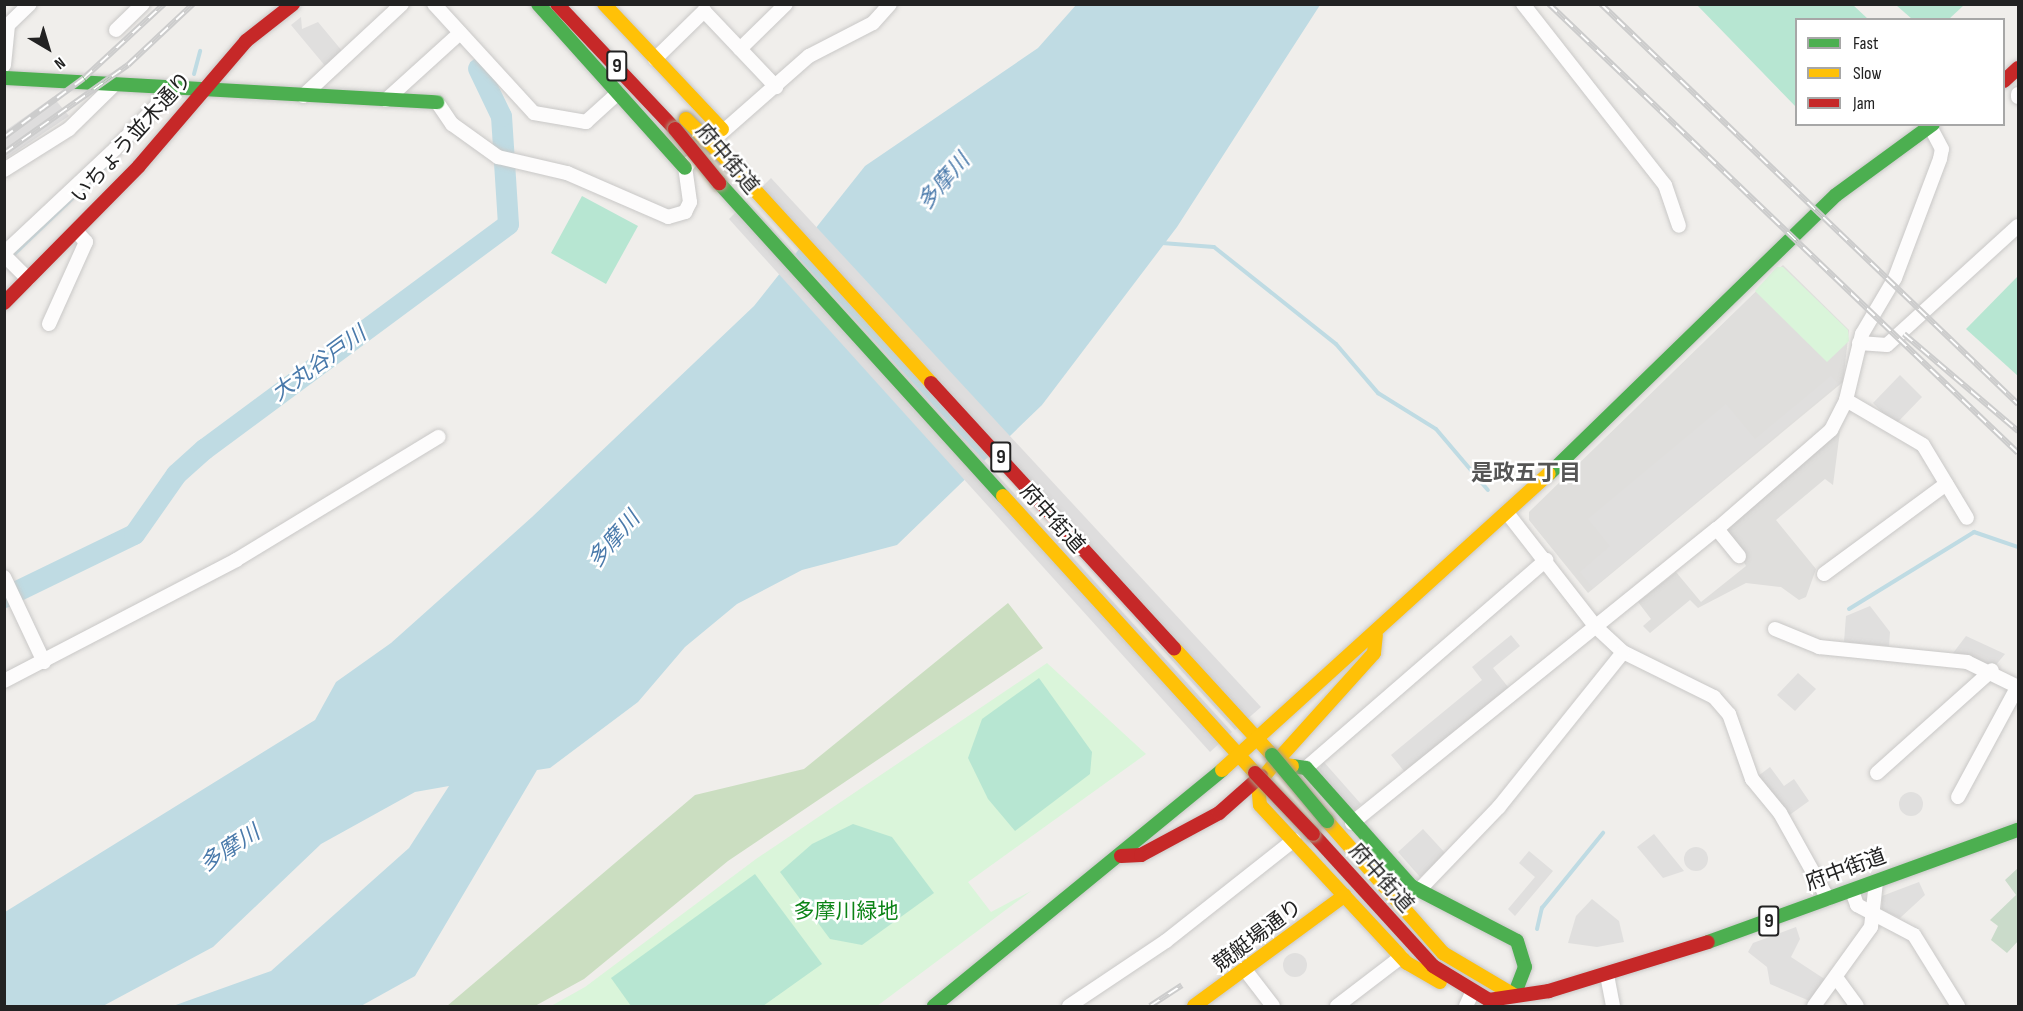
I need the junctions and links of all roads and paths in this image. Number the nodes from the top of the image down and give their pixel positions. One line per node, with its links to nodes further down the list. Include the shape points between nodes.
1 (30, 4): 18 (street, via 8,25)
2 (293, 4): 25 (main road, いちょう並木通り, via 246,41)
3 (402, 4): 27 (street)
4 (434, 4): 15 (street)
5 (538, 4): 26 (main road)
6 (557, 4): 63 (main road, 府中街道 / 9, bridge, via 675,129 741,208)
7 (578, 4): 61 (main road, 府中街道 / 9, bridge, via 758,191)
8 (604, 4): 17 (main road)
9 (786, 4): 16 (street)
10 (890, 4): 23 (street, via 873,22 808,56)
11 (1523, 4): 35 (street, via 1665,185)
12 (137, 7): 14 (street)
13 (704, 7): 16 (street); 17 (street)
14 (116, 30)
15 (460, 33): 26 (street, via 534,113 586,122); 28 (street)
16 (740, 49): 23 (street)
17 (655, 58): 32 (main road)
18 (4, 65)
19 (2019, 68): 21 (main road)
20 (4, 78): 22 (main road)
21 (2005, 80)
22 (112, 87): 24 (main road); 34 (street, via 69,129)
23 (776, 87): 32 (street)
24 (163, 89): 25 (main road); 38 (street, via 164,98)
25 (202, 91): 27 (main road); 37 (main road, いちょう並木通り)
26 (618, 93): 33 (main road)
27 (303, 96): 28 (main road)
28 (386, 100): 29 (main road)
29 (437, 102): 33 (street, via 452,124 503,158 567,173 668,217 685,212 690,202)
30 (1931, 126): 46 (main road, via 1836,195)
31 (1932, 126): 42 (street, via 1942,149 1940,159 1895,278)
32 (722, 129): 33 (street)
33 (685, 168)
34 (4, 170)
35 (1678, 226)
36 (2019, 226): 42 (street, via 1887,345)
37 (76, 231): 39 (main road, いちょう並木通り); 41 (street, via 86,242)
38 (7, 257): 39 (street)
39 (28, 279): 40 (main road, いちょう並木通り)
40 (4, 303)
41 (50, 324)
42 (1859, 343): 43 (street)
43 (1846, 400): 45 (street, via 1923,445); 48 (street, via 1819,443)
44 (438, 437): 57 (street, via 236,560)
45 (1946, 484): 47 (street); 51 (street)
46 (1508, 514): 50 (street); 55 (main road)
47 (1967, 519)
48 (1717, 529): 49 (street); 53 (street)
49 (1739, 556)
50 (1546, 560): 53 (street); 65 (street)
51 (1824, 574)
52 (6, 581): 57 (street)
53 (1596, 627): 56 (street); 71 (street)
54 (1774, 629): 58 (street, via 1819,647 1967,662)
55 (1376, 635): 61 (main road); 62 (main road, via 1374,653)
56 (1623, 652): 76 (street, via 1498,807); 79 (street, via 1714,697 1729,714 1752,779 1780,813)
57 (44, 662): 59 (street)
58 (1992, 669): 60 (street); 66 (street)
59 (4, 681)
60 (2018, 687): 68 (street)
61 (1256, 737): 63 (main road); 64 (main road, 府中街道 / 9)
62 (1300, 739): 64 (main road); 65 (main road)
63 (1238, 754): 67 (main road, 府中街道 / 9); 74 (main road)
64 (1273, 759): 65 (main road); 67 (main road); 86 (main road, 府中街道 / 9, bridge, via 1443,953)
65 (1301, 765): 71 (main road)
66 (1877, 773)
67 (1258, 774): 69 (main road); 70 (main road); 85 (main road, 府中街道 / 9, bridge, via 1432,966)
68 (1958, 797)
69 (1233, 800): 70 (main road); 74 (main road, via 1141,855)
70 (1260, 805): 73 (main road)
71 (1352, 823): 76 (main road)
72 (2019, 830): 75 (main road, 府中街道 / 9)
73 (1294, 840): 78 (main road); 88 (street, via 1166,941)
74 (1121, 856): 87 (main road)
75 (1876, 882): 77 (main road, 府中街道 / 9); 80 (street)
76 (1419, 891): 86 (main road, via 1517,941 1525,959)
77 (1852, 891): 79 (main road, 府中街道 / 9); 80 (street, via 1857,905)
78 (1345, 895): 81 (main road); 82 (main road, 競艇場通り)
79 (1828, 899): 83 (main road, 府中街道 / 9)
80 (1877, 912): 84 (street); 96 (street, via 1914,934)
81 (1401, 957): 85 (main road, via 1424,975); 91 (street)
82 (1246, 971): 89 (main road, 競艇場通り); 90 (street)
83 (1607, 975): 86 (main road, 府中街道 / 9); 93 (street)
84 (1838, 980): 94 (street); 95 (street)
85 (1468, 991): 86 (main road, 府中街道 / 9, via 1489,1000); 92 (street)
86 (1511, 1001)
87 (934, 1006)
88 (1069, 1006)
89 (1194, 1006)
90 (1274, 1006)
91 (1337, 1006)
92 (1466, 1006)
93 (1613, 1006)
94 (1814, 1006)
95 (1857, 1006)
96 (1958, 1006)

